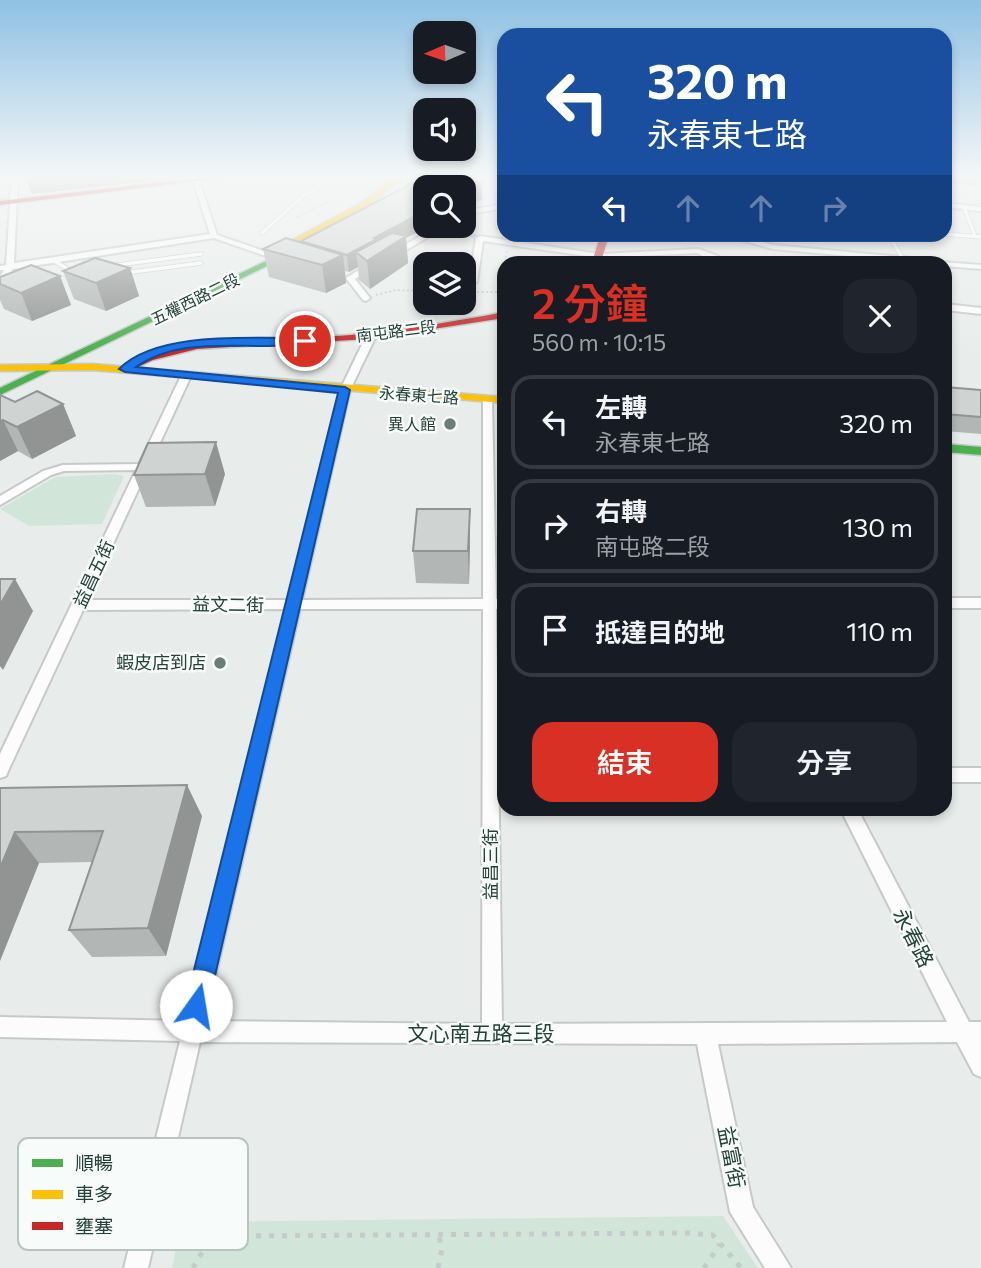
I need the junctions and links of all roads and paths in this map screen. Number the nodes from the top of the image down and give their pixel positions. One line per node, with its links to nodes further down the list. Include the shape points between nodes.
1 (6, 234): 23 (street)
2 (318, 234): 18 (main road, 五權西路二段)
3 (329, 234): 18 (main road, 五權西路二段)
4 (952, 235): 6 (lane)
5 (214, 236): 18 (street); 20 (street)
6 (978, 237)
7 (422, 238): 29 (street)
8 (476, 238): 9 (path)
9 (480, 238): 10 (street); 19 (street)
10 (497, 241)
11 (502, 242): 14 (street)
12 (753, 242): 17 (street)
13 (201, 254): 25 (lane)
14 (577, 256)
15 (643, 256): 16 (street, via 698,251)
16 (710, 256)
17 (870, 256)
18 (280, 258): 39 (main road, 五權西路二段); 40 (main road, 五權西路二段)
19 (476, 260)
20 (54, 261): 23 (street); 26 (lane, via 72,272)
21 (201, 263): 27 (lane)
22 (952, 265): 24 (street)
23 (5, 267): 30 (street)
24 (981, 267)
25 (97, 268)
26 (83, 272)
27 (120, 274)
28 (338, 275): 29 (street)
29 (350, 278): 34 (street)
30 (0, 283)
31 (413, 291): 34 (path)
32 (476, 292): 33 (path)
33 (497, 293)
34 (365, 297)
35 (952, 308): 36 (street)
36 (981, 311)
37 (497, 316): 38 (main road, 南屯路二段)
38 (372, 334): 42 (main road, 南屯路二段, via 320,341 199,343 146,355); 45 (street)
39 (32, 365): 40 (main road, 永春東七路); 41 (main road, 永春東七路); 44 (main road, 五權西路二段)
40 (55, 366): 42 (main road, 永春東七路); 46 (main road, 五權西路二段)
41 (0, 368)
42 (125, 369): 43 (main road, 永春東七路)
43 (186, 376): 45 (main road, 永春東七路); 50 (street, 益昌五街)
44 (0, 381)
45 (345, 390): 47 (main road, 永春東七路); 56 (street)
46 (0, 392)
47 (496, 400): 54 (street, 益昌三街)
48 (952, 449): 49 (main road)
49 (981, 451)
50 (144, 467): 51 (street, via 63,468); 55 (street, 益昌五街)
51 (0, 500)
52 (952, 603): 53 (street)
53 (981, 603)
54 (496, 604): 56 (street, 益文二街); 64 (street, 益昌三街)
55 (79, 605): 56 (street, 益文二街); 57 (street, 益昌五街)
56 (291, 606): 63 (street)
57 (0, 771)
58 (952, 775): 59 (street)
59 (981, 775)
60 (852, 816): 62 (street, 永春路)
61 (0, 1027): 63 (street, 文心南五路三段)
62 (971, 1032): 65 (street, 文心南五路三段); 66 (street, 永春路)
63 (190, 1033): 64 (street, 文心南五路三段); 67 (street)
64 (492, 1034): 65 (street, 文心南五路三段)
65 (706, 1036): 78 (street, 益富街, via 741,1212)
66 (981, 1067)
67 (166, 1138)
68 (439, 1235): 69 (path); 70 (path, via 686,1233 713,1235); 75 (path)
69 (248, 1236)
70 (720, 1244): 76 (path); 77 (path)
71 (140, 1250): 73 (street)
72 (204, 1250): 74 (path)
73 (136, 1268)
74 (194, 1268)
75 (438, 1268)
76 (705, 1268)
77 (741, 1268)
78 (779, 1268)

